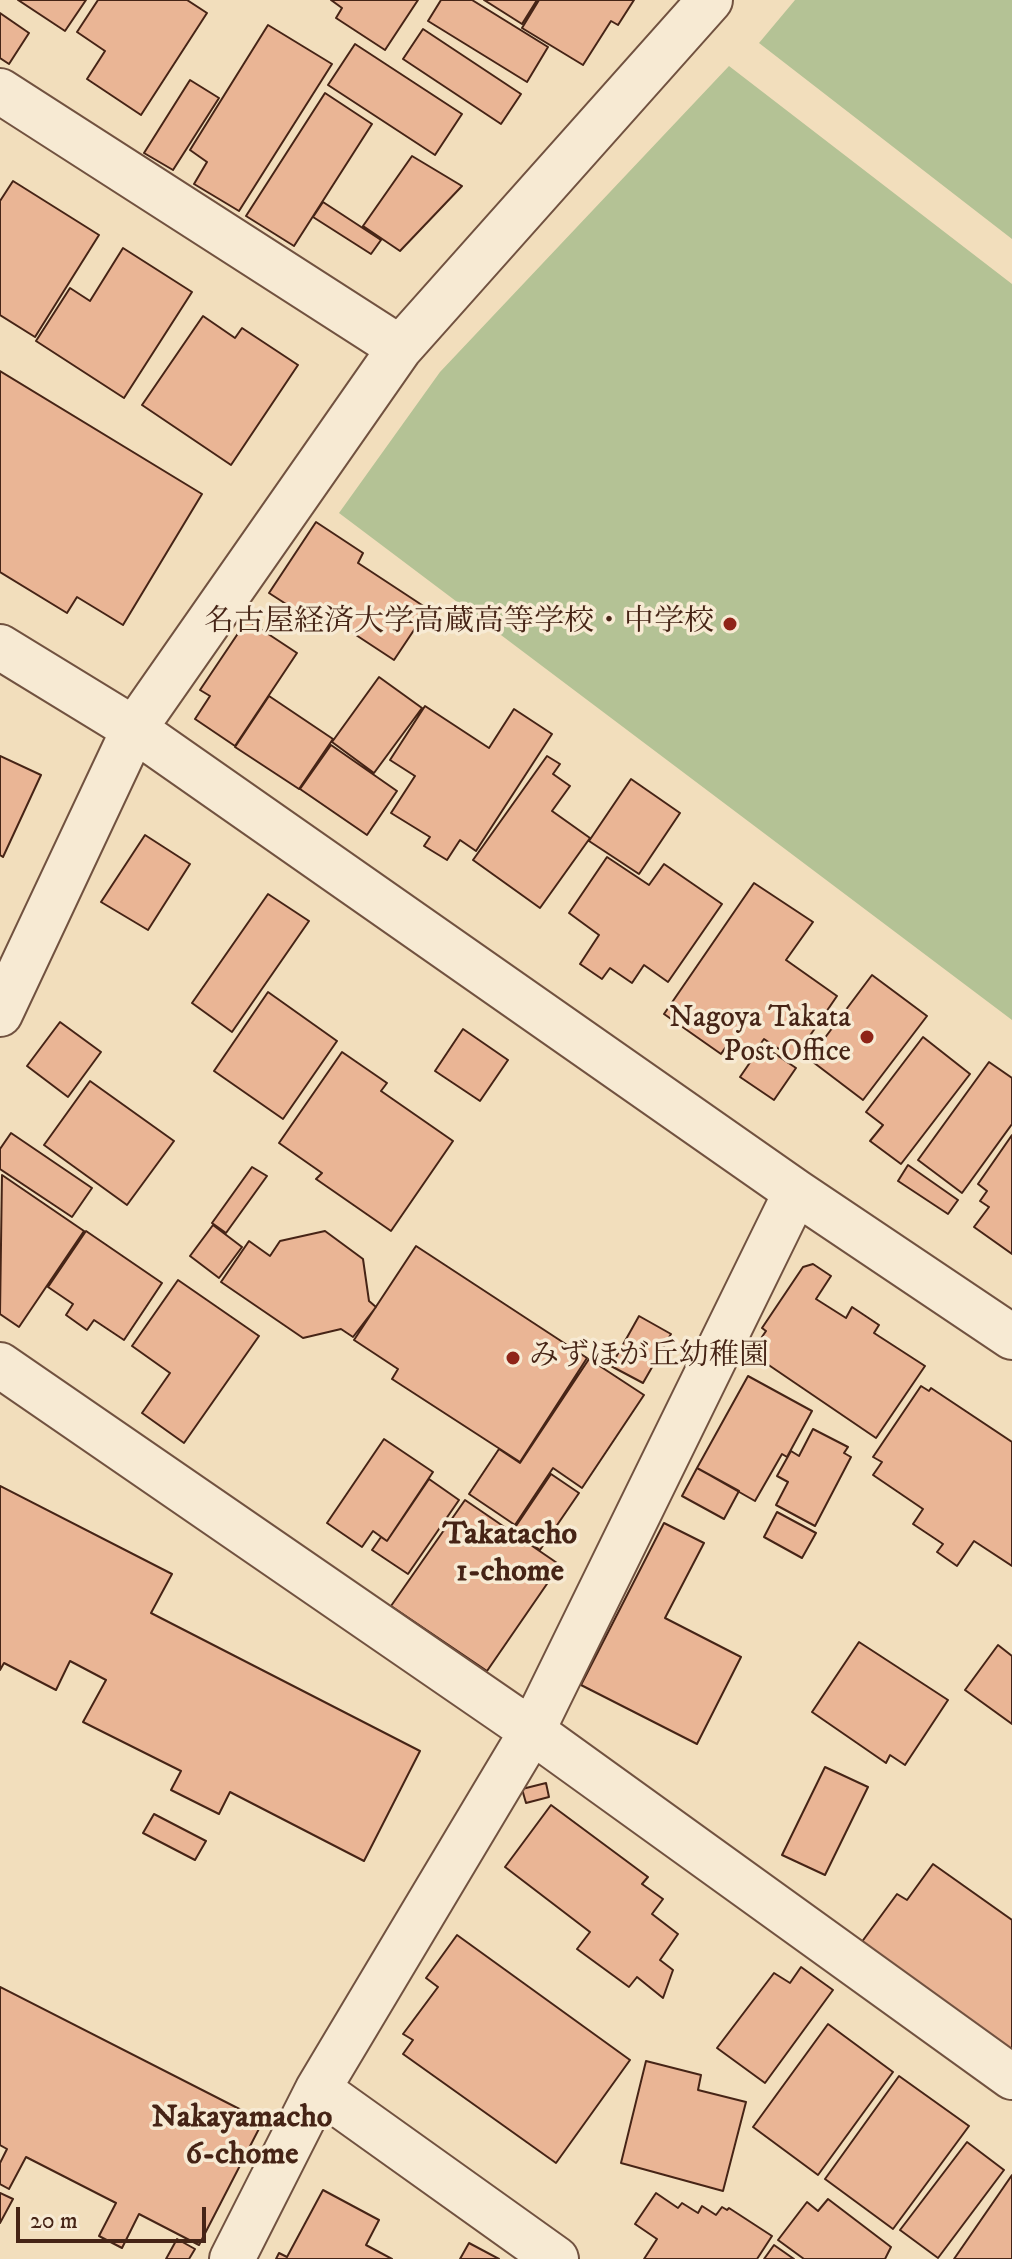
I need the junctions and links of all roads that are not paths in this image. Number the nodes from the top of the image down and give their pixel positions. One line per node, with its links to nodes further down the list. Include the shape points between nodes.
1 (710, 0): 3 (street)
2 (0, 91): 3 (street)
3 (400, 348): 5 (street)
4 (0, 647): 5 (street)
5 (134, 729): 6 (street); 7 (street)
6 (0, 1014)
7 (796, 1192): 8 (street); 10 (street)
8 (1012, 1337)
9 (0, 1365): 10 (street)
10 (532, 1731): 11 (street); 12 (street)
11 (1012, 2077)
12 (318, 2089): 13 (street); 14 (street)
13 (232, 2259)
14 (556, 2259)

